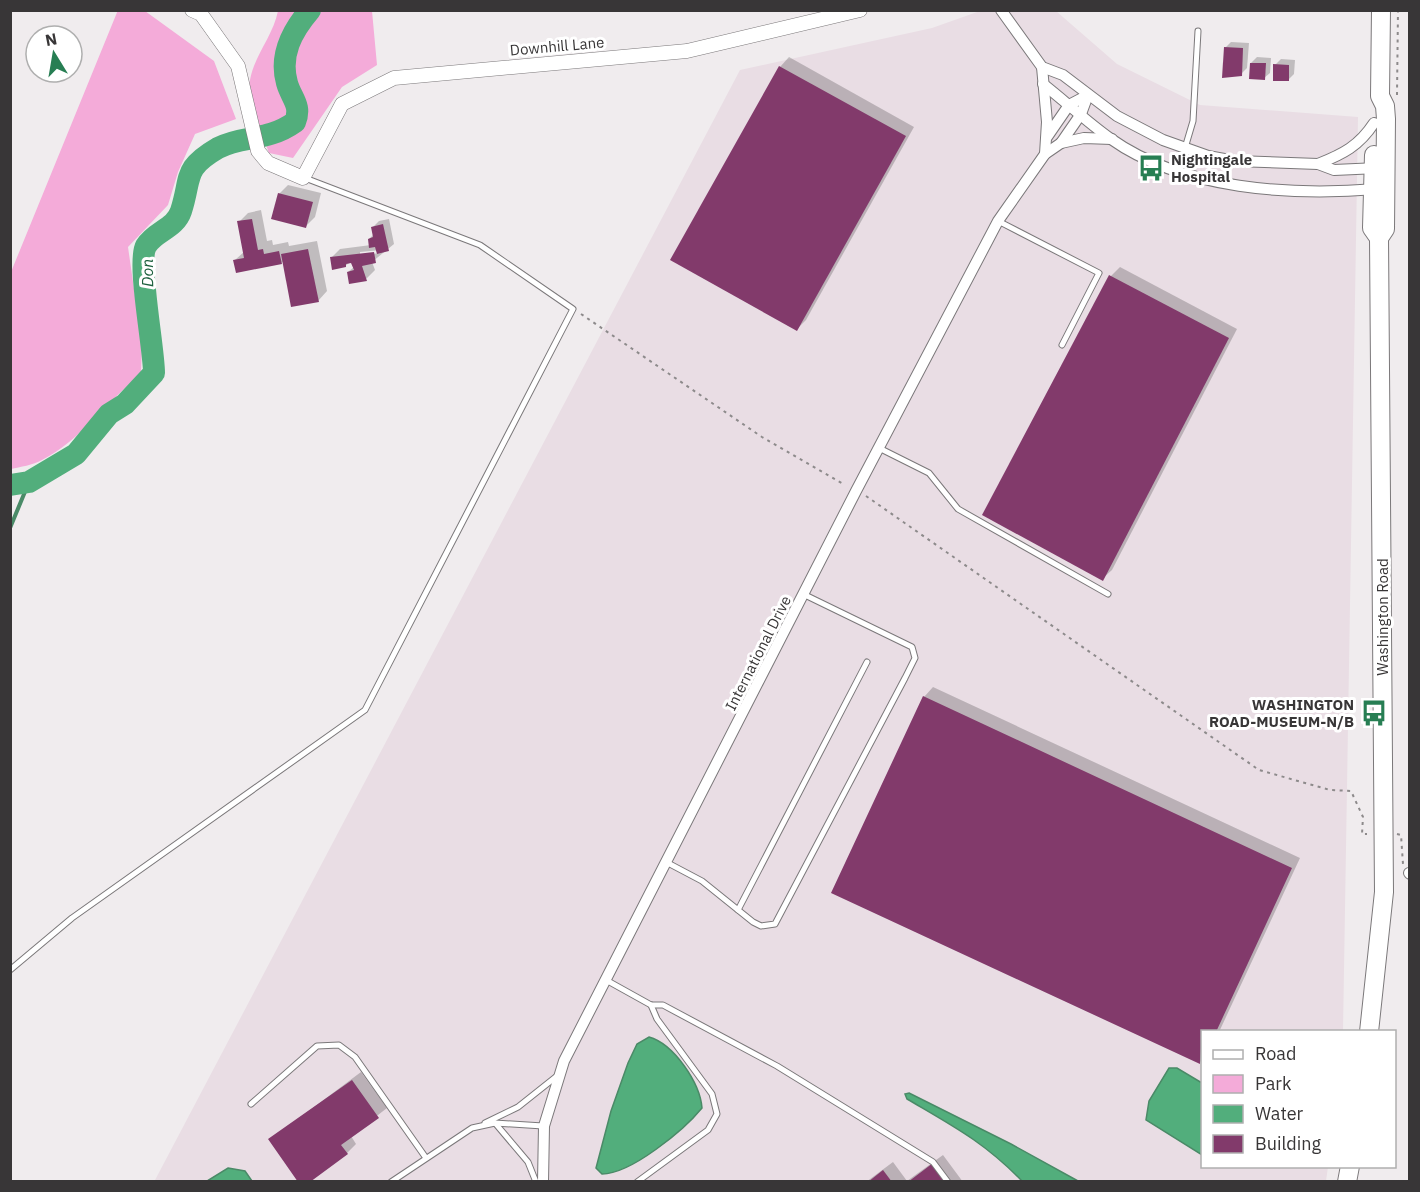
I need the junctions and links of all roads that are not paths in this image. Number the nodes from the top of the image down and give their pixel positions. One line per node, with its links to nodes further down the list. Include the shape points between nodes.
1 (192, 10): 20 (street, via 201,14 238,66 258,152 268,163)
2 (860, 10): 20 (street, Downhill Lane, via 687,51 394,78 342,104)
3 (1001, 10): 6 (street)
4 (1381, 10): 9 (main road, Washington Road)
5 (1198, 31): 16 (lane, via 1193,121)
6 (1042, 67): 7 (street, International Drive); 8 (street, via 1063,75)
7 (1043, 84): 10 (street, International Drive); 13 (street, International Drive)
8 (1088, 95): 10 (street, International Drive); 11 (street, International Drive); 16 (street, via 1138,128)
9 (1380, 96): 12 (main road, Washington Road); 19 (main road, Washington Road, via 1386,119)
10 (1069, 105): 11 (street, International Drive); 13 (street, International Drive)
11 (1081, 114): 14 (street, International Drive); 15 (street, International Drive)
12 (1374, 123): 18 (street, via 1356,146); 19 (main road, Washington Road)
13 (1047, 137): 17 (street, International Drive)
14 (1112, 139): 15 (street, International Drive, via 1084,138); 21 (street, International Drive, via 1164,165 1222,182 1274,190)
15 (1061, 143): 17 (street, International Drive)
16 (1185, 148): 18 (street, via 1234,161)
17 (1045, 153): 22 (street, International Drive)
18 (1317, 164): 19 (street, via 1334,170)
19 (1380, 168): 21 (main road, Washington Road)
20 (303, 178): 30 (lane, via 480,245 573,309 365,710 72,918)
21 (1380, 189): 33 (main road, Washington Road, via 1372,228 1379,238 1384,892)
22 (998, 221): 23 (lane, via 1099,273); 24 (street, International Drive)
23 (1062, 345)
24 (879, 448): 25 (lane, via 929,473 957,509); 26 (street, International Drive)
25 (1108, 594)
26 (805, 595): 28 (street, International Drive); 29 (lane, via 912,646 915,658 776,924 761,926)
27 (867, 662): 29 (lane)
28 (666, 862): 29 (lane, via 702,881); 31 (street, International Drive)
29 (738, 910)
30 (10, 970)
31 (604, 979): 32 (lane); 34 (street, International Drive)
32 (651, 1005): 43 (lane, via 712,1094 717,1114 708,1131); 44 (lane, via 663,1005 777,1066 933,1162)
33 (1369, 1030)
34 (557, 1076): 37 (lane, via 518,1107); 38 (street, International Drive)
35 (251, 1104): 39 (lane, via 317,1046 339,1045 355,1057)
36 (495, 1123): 37 (lane); 38 (lane); 41 (lane, via 528,1162)
37 (484, 1124): 39 (lane)
38 (544, 1126): 42 (street, International Drive)
39 (426, 1158): 40 (lane)
40 (391, 1182)
41 (537, 1182)
42 (543, 1182)
43 (638, 1182)
44 (948, 1182)

